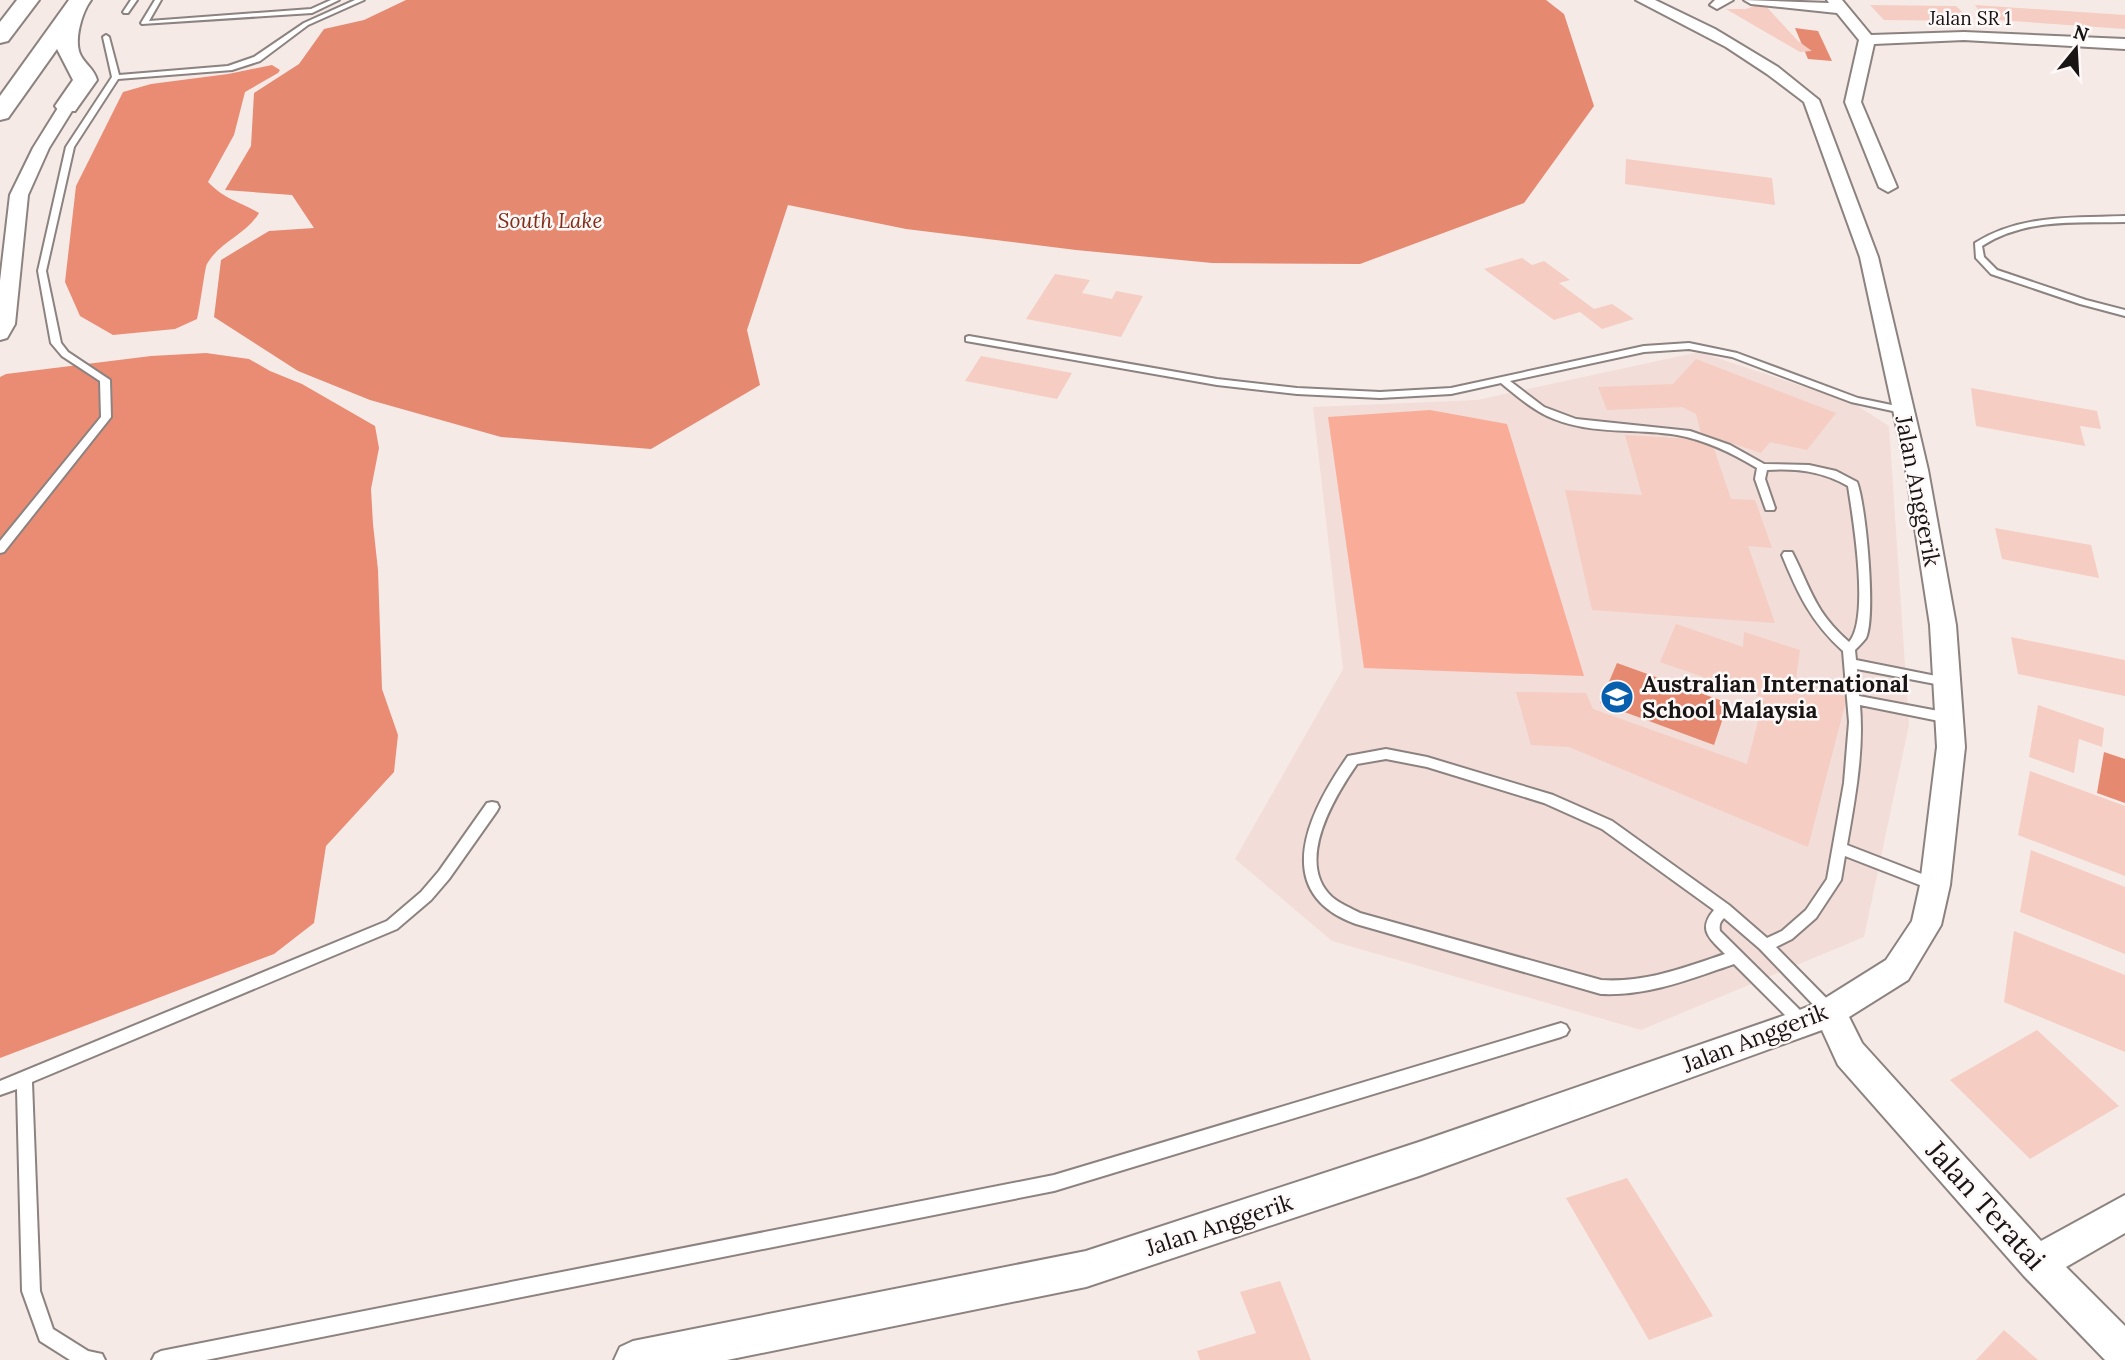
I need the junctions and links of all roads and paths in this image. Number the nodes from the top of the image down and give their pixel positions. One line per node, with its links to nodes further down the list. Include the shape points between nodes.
1 (28, 0): 14 (highway)
2 (48, 0): 14 (highway)
3 (134, 0): 11 (lane)
4 (158, 0): 5 (lane, via 144,23 312,11)
5 (336, 0)
6 (361, 0): 16 (lane, via 306,24 257,59 229,68)
7 (1751, 0): 10 (street)
8 (1659, 2): 26 (street, Jalan Anggerik, via 1793,84 1811,100 1869,257)
9 (77, 4): 17 (highway, via 67,47 85,80); 18 (highway)
10 (1837, 5): 13 (street)
11 (125, 12)
12 (106, 37): 16 (lane)
13 (1867, 40): 15 (street, Jalan SR 1, via 1964,37); 20 (street, via 1853,102)
14 (7, 44)
15 (2125, 44)
16 (116, 77): 29 (lane, via 70,147 43,271 56,343 105,380 106,417)
17 (54, 96): 19 (highway); 23 (street, via 19,195 5,324)
18 (0, 113)
19 (0, 120)
20 (1888, 187)
21 (2125, 219): 22 (lane, via 2022,225 1992,234 1978,245 1980,258 1994,272)
22 (2125, 313)
23 (0, 334)
24 (968, 339): 25 (lane, via 1217,382 1297,391 1380,395 1451,391)
25 (1503, 380): 26 (lane, via 1644,349 1689,346 1734,355 1855,400); 27 (lane, via 1545,412 1572,422 1707,438)
26 (1902, 410): 32 (street, Jalan Anggerik, via 1943,625)
27 (1762, 467): 28 (lane, via 1760,479); 31 (lane, via 1818,469 1853,484 1864,619)
28 (1770, 508)
29 (0, 549)
30 (1788, 555): 31 (lane, via 1810,610)
31 (1849, 656): 32 (lane); 33 (lane)
32 (1946, 682): 34 (street, Jalan Anggerik)
33 (1853, 699): 34 (lane); 36 (lane, via 1851,783)
34 (1949, 718): 37 (street, Jalan Anggerik, via 1951,747)
35 (492, 807): 43 (lane, via 435,886 392,925)
36 (1841, 849): 37 (lane); 39 (lane, via 1834,880 1811,914 1787,935)
37 (1935, 886): 41 (street, Jalan Anggerik, via 1926,925 1897,970)
38 (1724, 909): 39 (lane); 40 (lane, via 1711,926); 40 (lane, via 1607,825 1548,799 1386,754 1353,760 1332,789 1311,846 1311,877 1324,899 1356,918 1601,987 1626,990 1647,986)
39 (1765, 945): 41 (lane)
40 (1735, 957): 41 (lane)
41 (1816, 1018): 46 (street, Jalan Teratai); 50 (street, Jalan Anggerik, via 1419,1159 1086,1269)
42 (1561, 1030): 49 (lane, via 1054,1183)
43 (24, 1078): 44 (lane); 48 (lane, via 31,1291 46,1335 86,1360)
44 (0, 1088)
45 (2125, 1213): 46 (street)
46 (2038, 1263): 47 (street, Jalan Teratai)
47 (2125, 1353)
48 (96, 1360)
49 (161, 1360)
50 (633, 1360)

